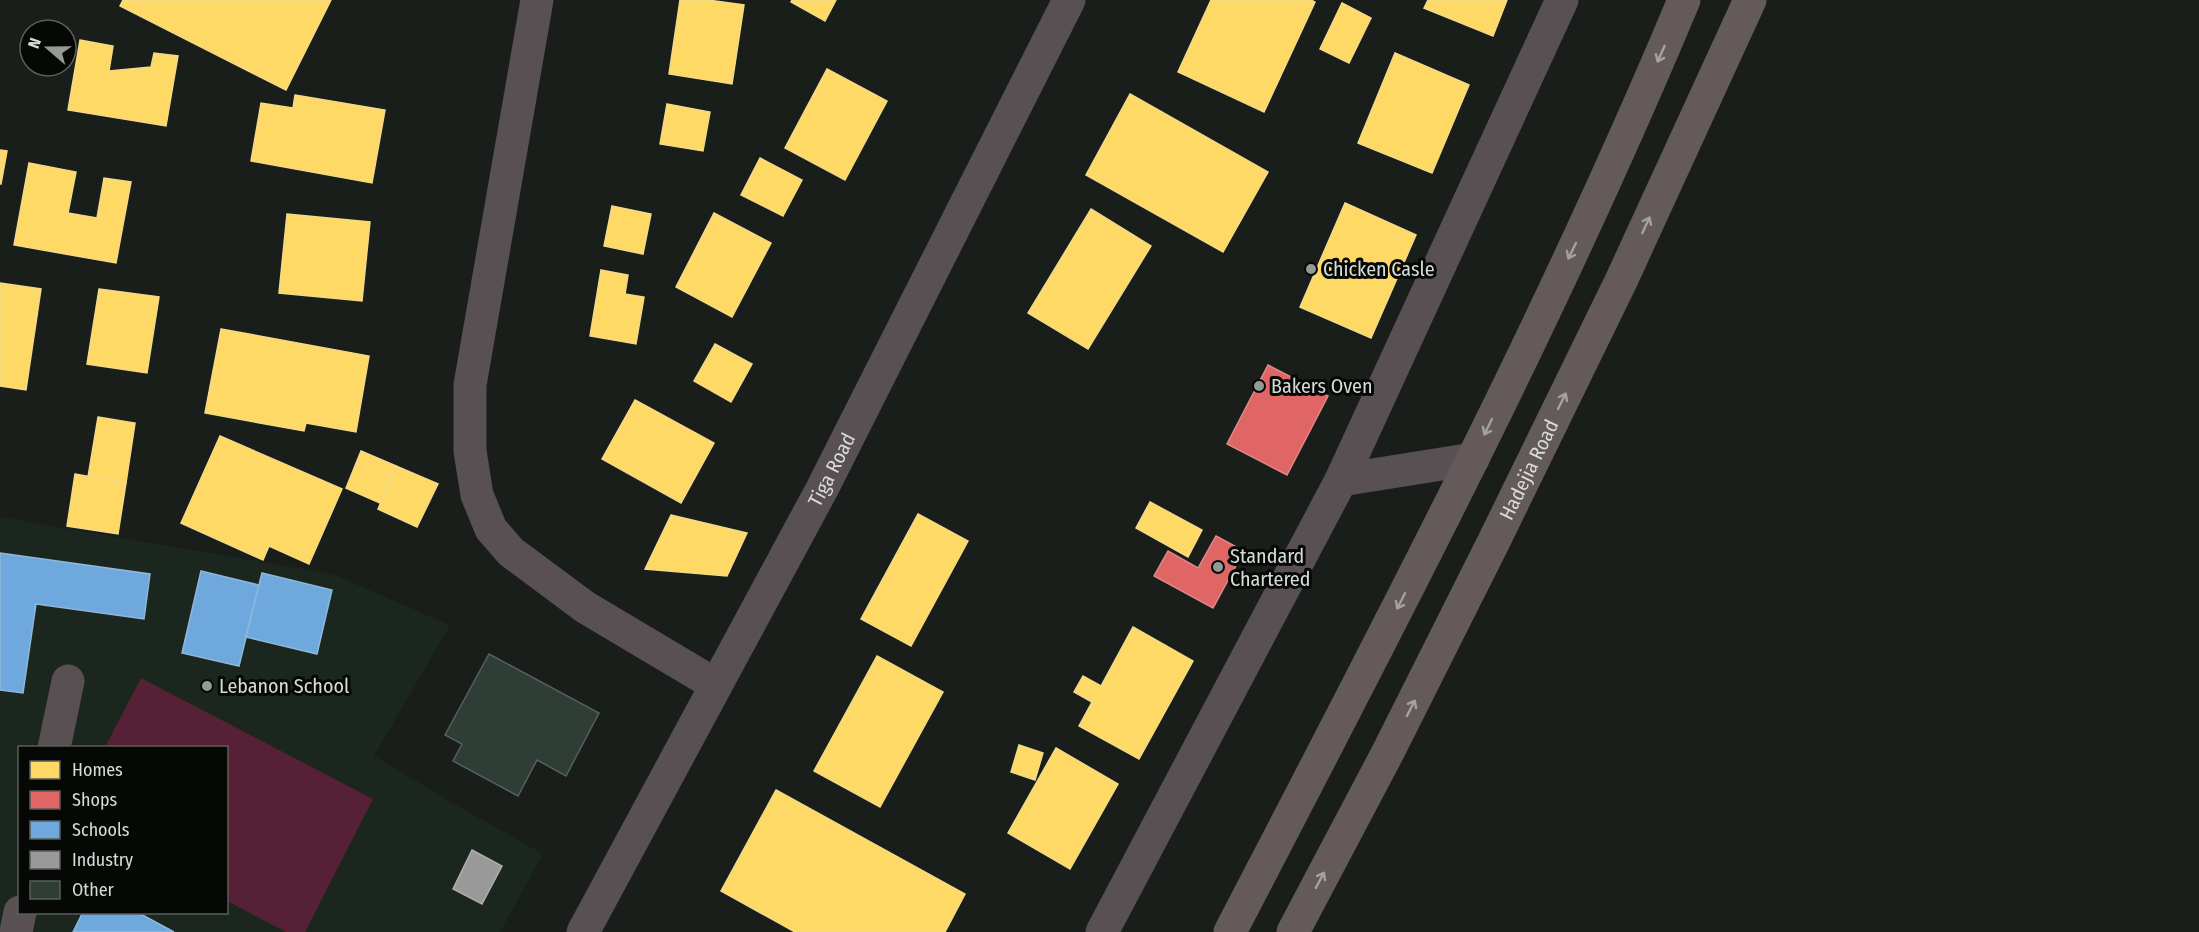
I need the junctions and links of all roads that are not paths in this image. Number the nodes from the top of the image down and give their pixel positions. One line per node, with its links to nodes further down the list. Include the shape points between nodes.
1 (537, 0): 9 (street, via 470,385 470,451 477,495 491,529 511,552 585,607)
2 (1069, 0): 9 (street, Tiga Road, via 822,489)
3 (1562, 0): 7 (street)
4 (1684, 0): 6 (main road, one-way to 6, via 1595,202)
5 (1750, 0): 16 (main road, Hadejia Road, one-way to 5, via 1494,541 1621,281)
6 (1473, 459): 7 (street); 15 (main road, one-way to 15)
7 (1341, 480): 14 (street)
8 (68, 681): 10 (street)
9 (716, 685): 13 (street, Tiga Road)
10 (54, 746)
11 (20, 914): 12 (street)
12 (16, 932)
13 (583, 932)
14 (1102, 932)
15 (1230, 932)
16 (1293, 932)

